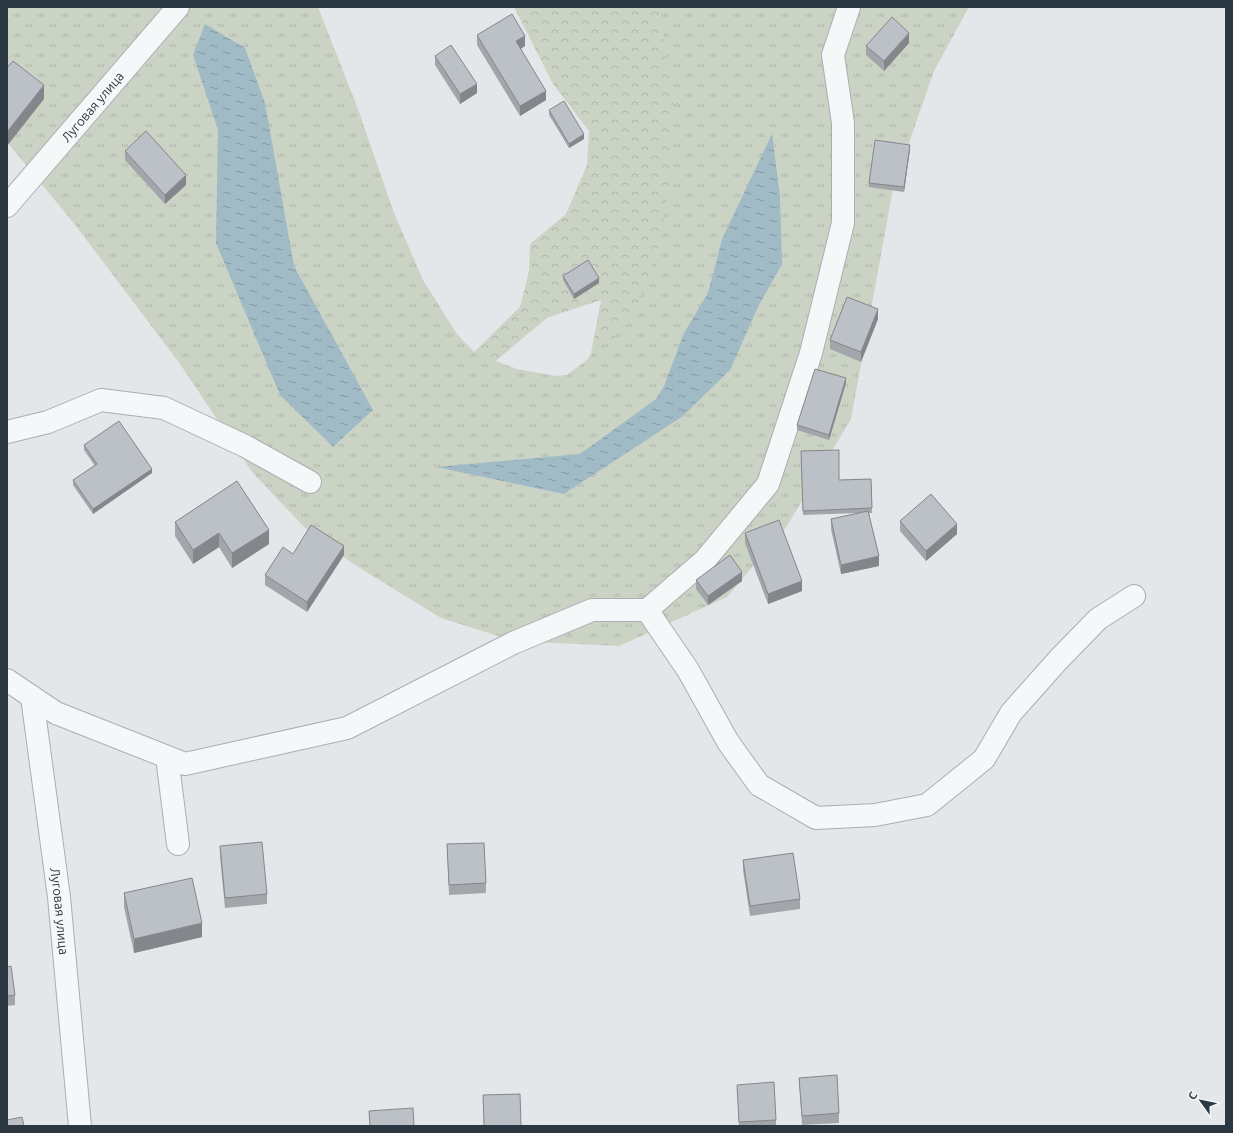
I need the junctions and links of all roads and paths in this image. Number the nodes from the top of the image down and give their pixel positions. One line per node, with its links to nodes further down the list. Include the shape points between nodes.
1 (178, 7): 3 (street, Луговая улица)
2 (848, 7): 7 (street, via 833,55 843,123 843,223 811,353 768,484 705,560)
3 (7, 206)
4 (7, 432): 5 (street, via 48,422 101,400 164,408 245,446)
5 (310, 482)
6 (1134, 596): 7 (street, via 1098,619 1011,713 984,759 927,805 875,815 816,818 759,785 728,742 688,670)
7 (647, 610): 10 (street, via 592,610 513,643 347,728 185,764)
8 (7, 680): 9 (street)
9 (32, 697): 10 (street, via 56,713); 12 (street, Луговая улица, via 59,897)
10 (167, 757): 11 (street)
11 (178, 844)
12 (80, 1126)

